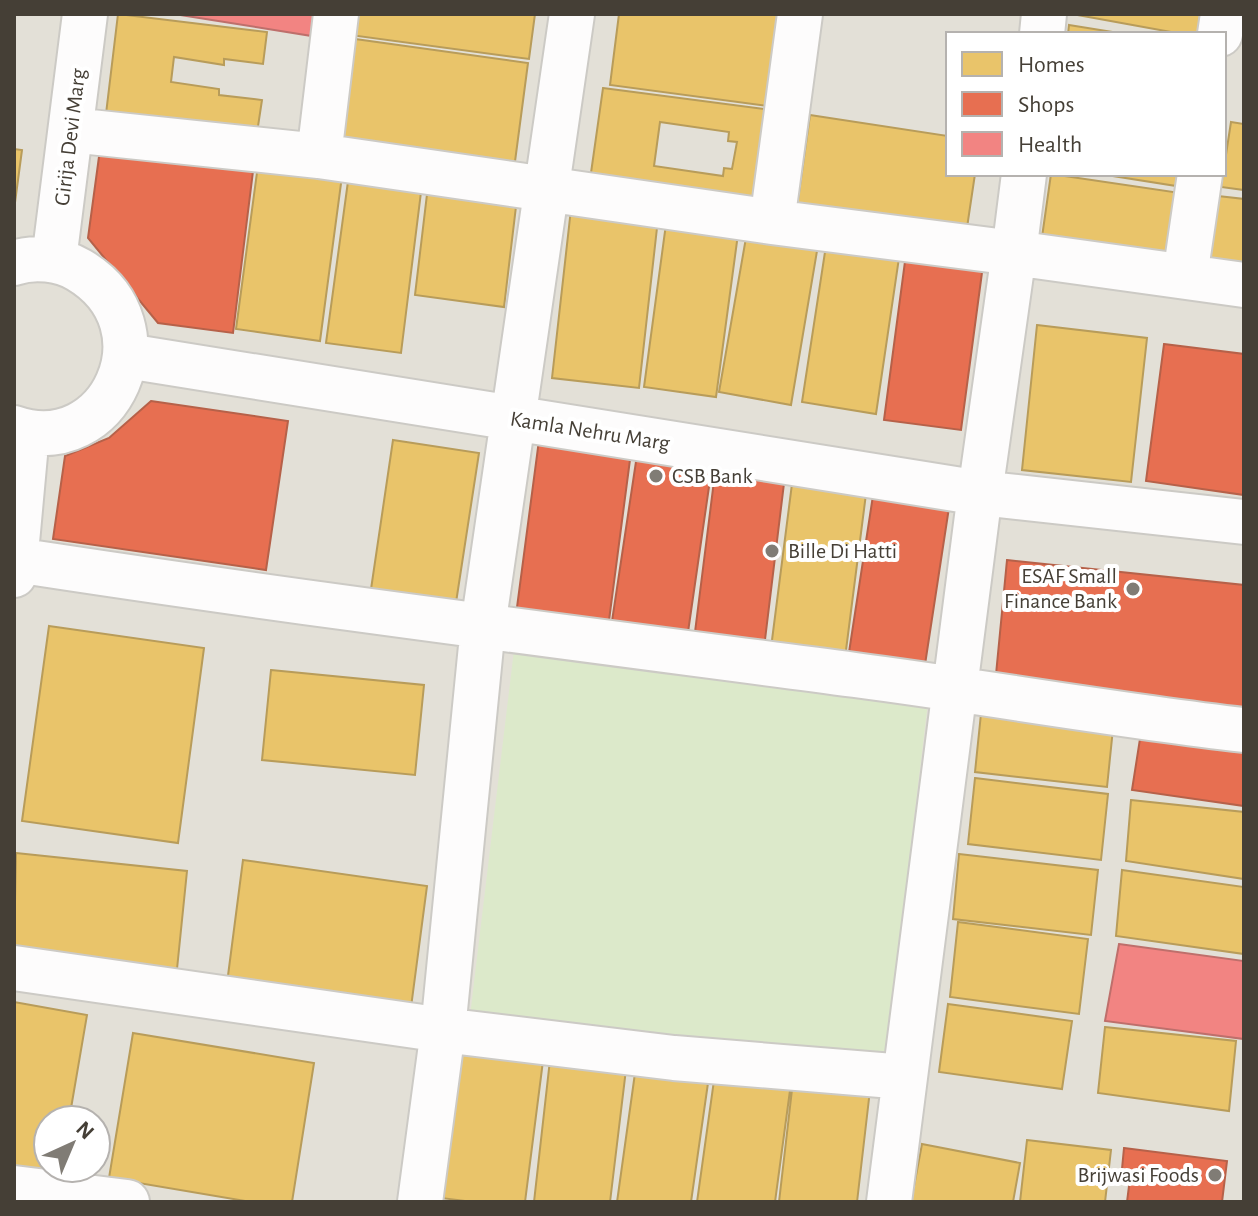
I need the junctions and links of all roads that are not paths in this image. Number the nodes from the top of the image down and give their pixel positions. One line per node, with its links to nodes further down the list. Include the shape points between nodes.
1 (85, 14): 5 (street, Girija Devi Marg)
2 (336, 14): 6 (street)
3 (572, 14): 9 (street)
4 (800, 14): 10 (street)
5 (71, 130): 6 (street); 12 (street, Girija Devi Marg)
6 (319, 156): 9 (street)
7 (1024, 176): 11 (street)
8 (1200, 176): 13 (street)
9 (546, 189): 10 (street); 16 (street)
10 (772, 222): 11 (street)
11 (1014, 253): 13 (street); 18 (street)
12 (34, 262): 15 (street, via 72,266 96,280 114,302)
13 (1185, 276): 14 (street)
14 (1244, 285)
15 (127, 356): 16 (street, Kamla Nehru Marg); 17 (street, via 104,406 81,423 54,432)
16 (514, 418): 18 (street, Kamla Nehru Marg); 21 (street)
17 (20, 430): 20 (street)
18 (980, 493): 19 (street, Kamla Nehru Marg); 22 (street)
19 (1244, 522)
20 (15, 567): 21 (street)
21 (483, 626): 22 (street); 25 (street)
22 (956, 688): 23 (street); 26 (street)
23 (1244, 730)
24 (14, 968): 25 (street)
25 (443, 1030): 26 (street, via 674,1058); 29 (street)
26 (905, 1077): 30 (street)
27 (14, 1188): 28 (street)
28 (127, 1202)
29 (420, 1202)
30 (889, 1202)

